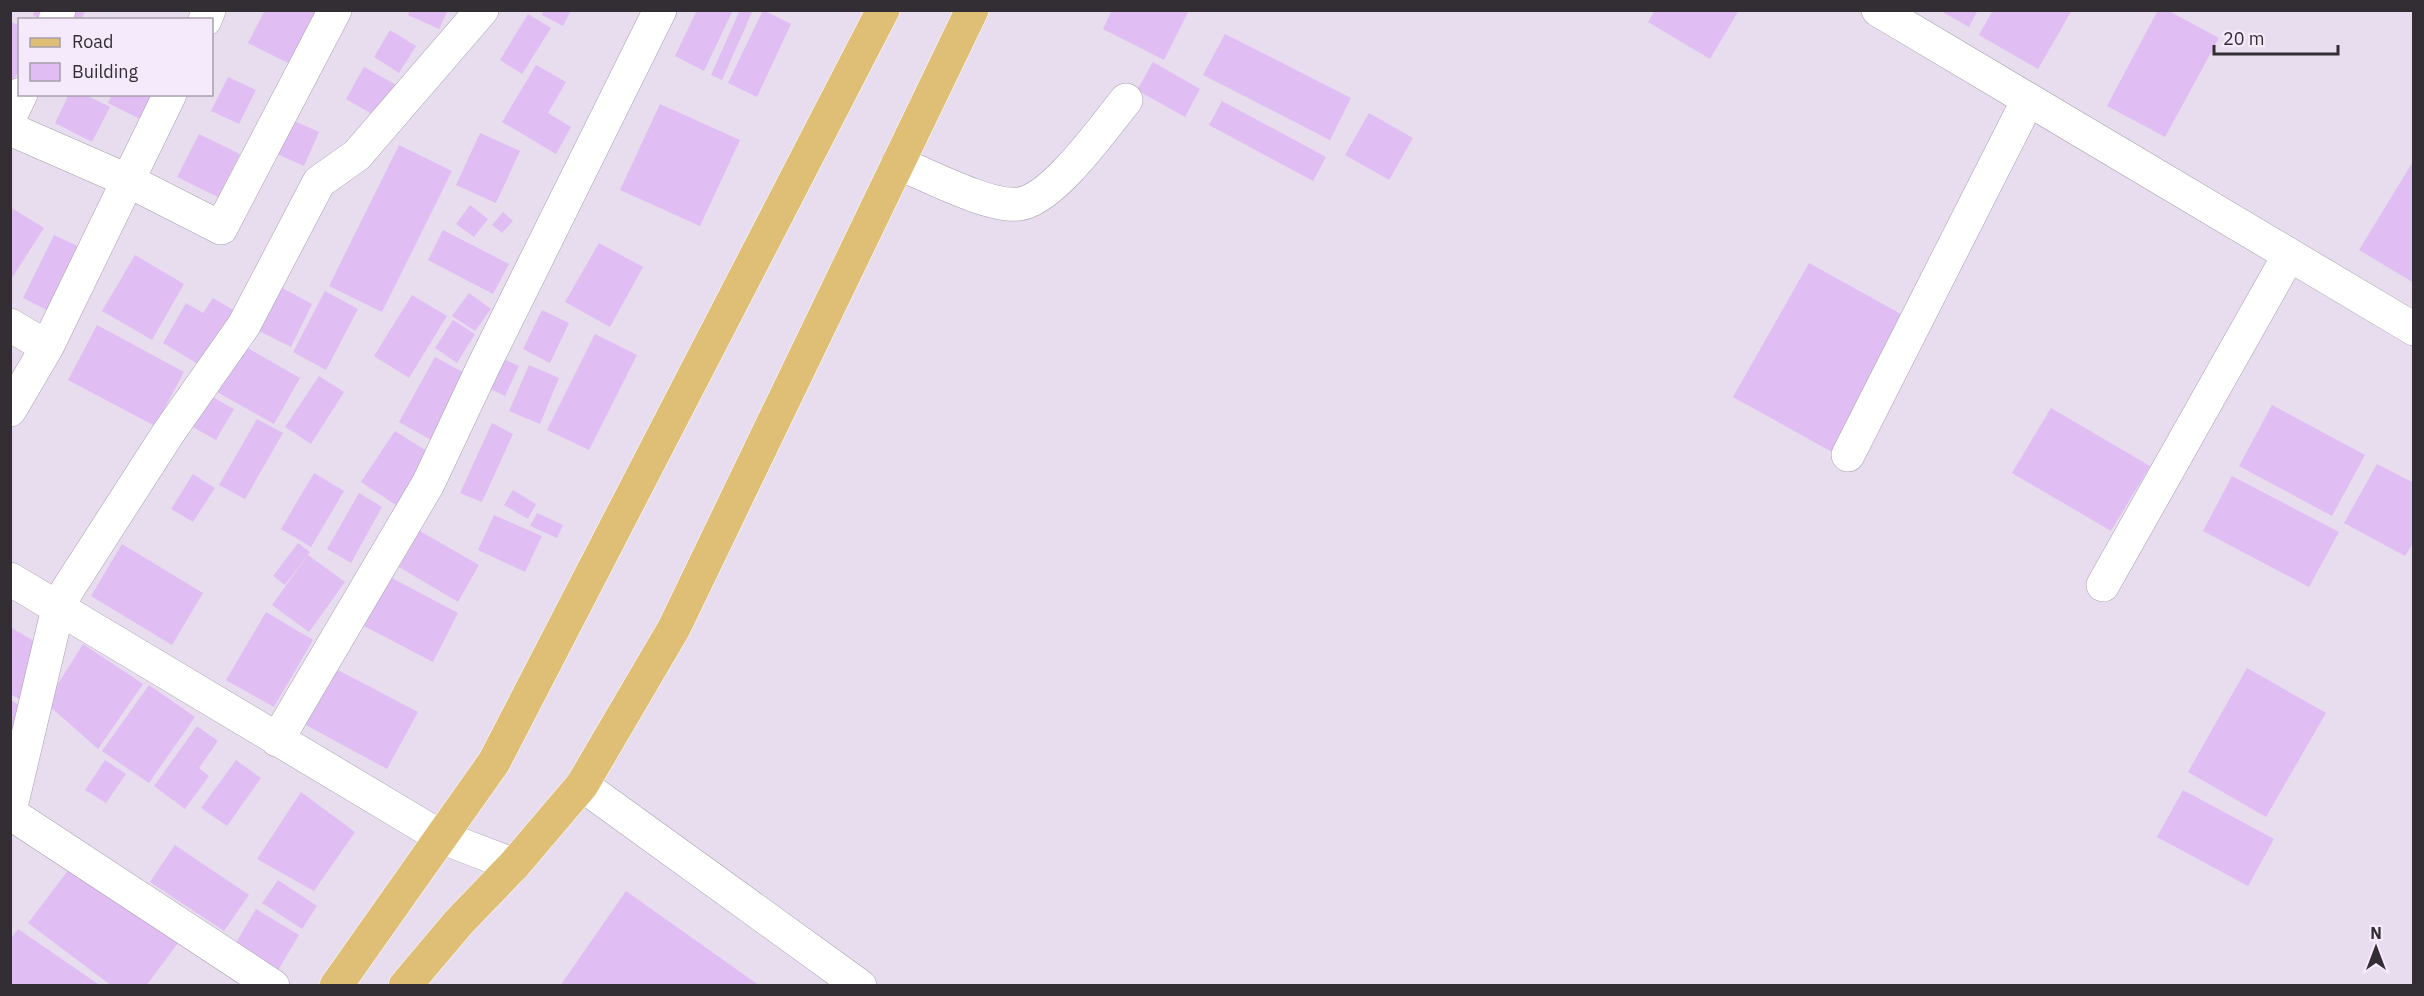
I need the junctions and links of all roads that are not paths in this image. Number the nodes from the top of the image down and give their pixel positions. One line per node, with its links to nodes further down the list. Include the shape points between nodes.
1 (335, 10): 14 (street, via 221,228)
2 (482, 10): 23 (street, via 357,155 319,182 244,325 163,442)
3 (660, 10): 24 (street, via 428,484)
4 (883, 10): 27 (main road, via 494,762)
5 (972, 10): 13 (main road)
6 (1878, 10): 10 (street)
7 (20, 96): 11 (street)
8 (169, 96): 14 (street)
9 (1126, 100): 13 (street, via 1054,186 1037,199 1019,204 993,201)
10 (2028, 100): 15 (street); 20 (street)
11 (10, 117)
12 (10, 129): 14 (street)
13 (898, 163): 25 (main road, via 674,628)
14 (129, 181): 18 (street)
15 (2289, 255): 17 (street); 22 (street)
16 (10, 325): 18 (street)
17 (2414, 329)
18 (47, 347): 19 (street)
19 (10, 410)
20 (1848, 455)
21 (10, 579): 23 (street)
22 (2103, 585)
23 (58, 608): 24 (street); 26 (street)
24 (277, 740): 27 (street)
25 (582, 785): 28 (main road); 32 (street)
26 (10, 812): 29 (street)
27 (441, 837): 28 (street); 30 (main road)
28 (514, 865): 31 (main road)
29 (273, 986)
30 (336, 986)
31 (405, 986)
32 (860, 986)

